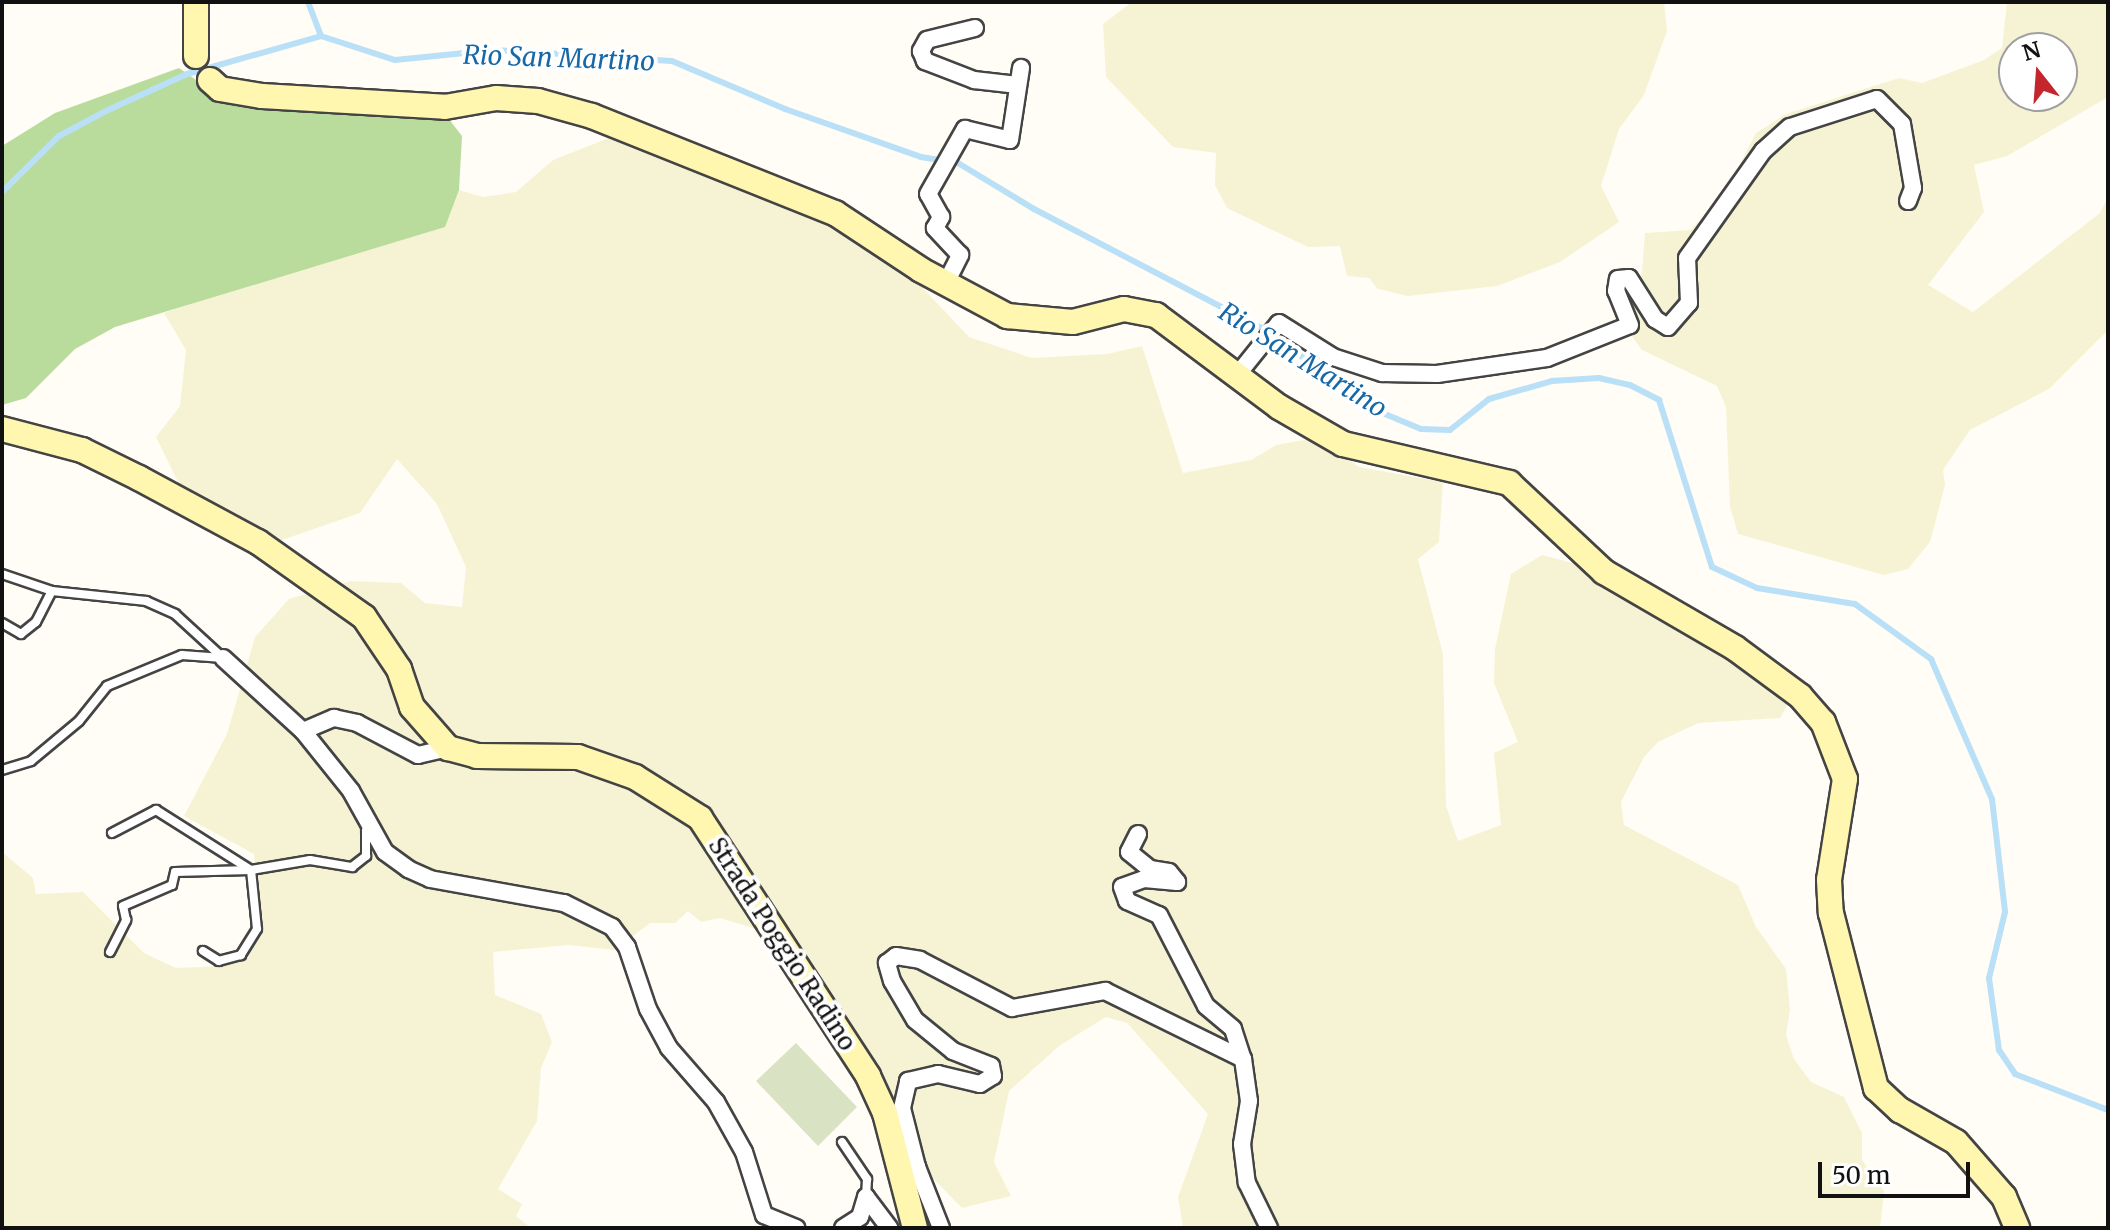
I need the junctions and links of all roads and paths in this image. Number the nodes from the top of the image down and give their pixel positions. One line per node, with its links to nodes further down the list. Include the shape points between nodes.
1 (196, 2): 3 (street)
2 (975, 28): 6 (street, via 927,40 921,51 925,61 974,80)
3 (196, 56): 5 (street)
4 (1021, 68): 6 (street)
5 (210, 80): 8 (street, via 220,89 262,96 445,107 496,98 538,101 592,116 835,213)
6 (1018, 85): 8 (street, via 1010,140 965,129 928,194 941,217 935,228 960,255 949,277)
7 (1908, 201): 9 (street, via 1913,188 1902,124 1877,99 1790,127 1763,151 1687,258 1689,303 1668,327 1655,319 1629,278 1618,279 1616,291 1630,325 1547,358 1437,374 1382,373 1333,357 1279,323)
8 (955, 288): 9 (street, via 1007,316 1033,321 1073,322 1124,309 1156,315)
9 (1238, 374): 34 (street, via 1279,407 1343,444 1509,483 1604,572 1735,648 1800,696 1823,722 1845,779 1829,880 1831,913 1876,1088 1900,1110 1956,1142 2004,1197)
10 (2, 429): 16 (street, via 82,450 139,478 258,542 364,617 399,669 412,707)
11 (2, 574): 12 (lane)
12 (52, 591): 13 (lane, via 36,622 21,634); 14 (lane, via 146,601 175,614)
13 (2, 623)
14 (223, 658): 15 (street); 17 (lane, via 182,655 107,686 79,721 31,761)
15 (303, 731): 16 (street, via 334,718 357,723 418,755); 18 (street)
16 (448, 748): 26 (street, Strada Poggio Radino, via 477,756 578,757 635,777 700,818 868,1076)
17 (2, 770)
18 (376, 827): 21 (lane, via 366,831 366,856 352,867 310,860); 28 (street, via 385,852 430,879 564,903 612,927 627,947 631,969 669,1048 716,1102 744,1152 764,1215)
19 (112, 833): 21 (lane, via 156,810)
20 (1138, 834): 24 (street, via 1129,852 1150,869 1169,872 1177,882 1144,879 1122,887 1127,901 1159,915 1206,1006 1233,1029)
21 (251, 870): 22 (lane, via 257,929 241,955 219,961); 23 (lane, via 175,872 172,885 123,906 126,920)
22 (203, 951)
23 (110, 952)
24 (1243, 1059): 26 (street, via 1105,991 1012,1008 920,960 896,956 887,963 889,972 915,1020 953,1051 991,1066 993,1076 980,1084 938,1074 908,1081 902,1108); 33 (street, via 1249,1101 1242,1144 1247,1183)
25 (842, 1142): 27 (lane, via 867,1179)
26 (907, 1165): 31 (street, Strada Poggio Radino); 32 (street)
27 (866, 1197): 29 (street, via 860,1217); 30 (street)
28 (796, 1228)
29 (843, 1228)
30 (889, 1228)
31 (915, 1228)
32 (941, 1228)
33 (1269, 1228)
34 (2017, 1228)

